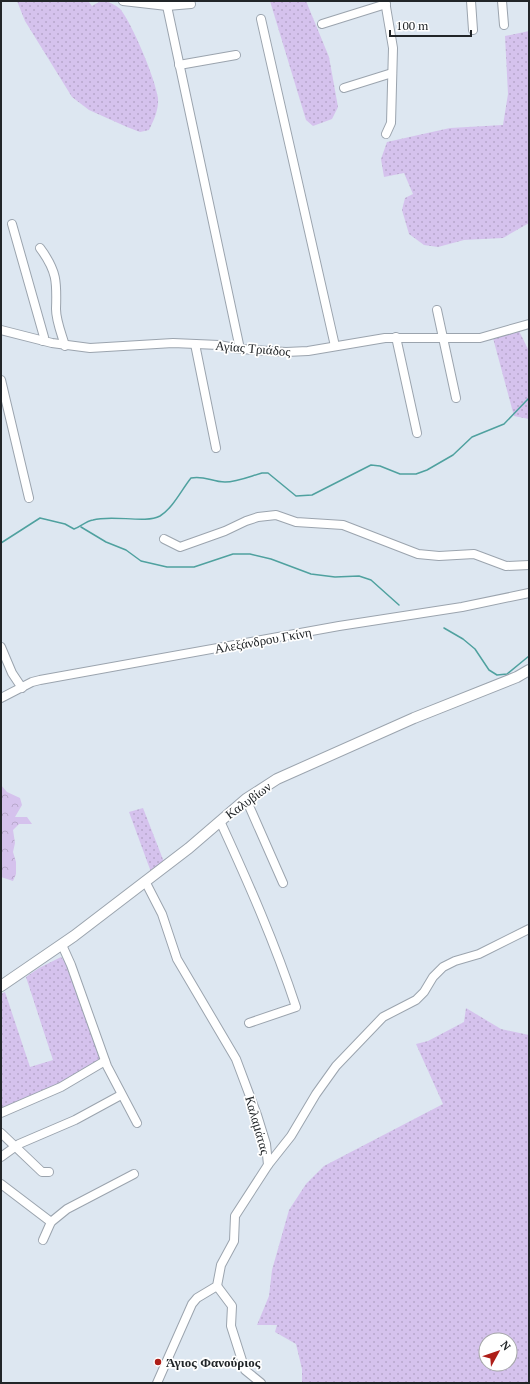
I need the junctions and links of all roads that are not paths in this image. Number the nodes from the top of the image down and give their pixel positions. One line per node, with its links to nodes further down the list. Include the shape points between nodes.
1 (123, 1): 6 (street)
2 (471, 1): 10 (street)
3 (502, 1): 9 (street)
4 (386, 2): 8 (street); 13 (street, via 392,48)
5 (191, 4): 6 (street)
6 (167, 6): 12 (street)
7 (260, 18): 26 (street)
8 (322, 24)
9 (504, 25)
10 (473, 30)
11 (236, 55): 12 (street)
12 (179, 65): 27 (street)
13 (392, 73): 14 (street); 15 (street, via 391,123)
14 (344, 88)
15 (386, 134)
16 (12, 224): 23 (street, via 34,296)
17 (40, 248): 25 (street, via 56,277 56,310)
18 (437, 310): 22 (street)
19 (529, 324): 22 (street, Αγίας Τριάδος, via 480,338)
20 (1, 330): 23 (street, Αγίας Τριάδος)
21 (396, 337): 22 (street, Αγίας Τριάδος); 26 (street, Αγίας Τριάδος, via 368,339); 30 (street)
22 (443, 339): 29 (street)
23 (43, 342): 25 (street, Αγίας Τριάδος)
24 (195, 344): 25 (street, Αγίας Τριάδος, via 173,343 109,348); 27 (street, Αγίας Τριάδος); 31 (street)
25 (65, 346)
26 (335, 346): 27 (street, Αγίας Τριάδος, via 286,352)
27 (240, 349)
28 (1, 380): 32 (street)
29 (456, 398)
30 (417, 433)
31 (216, 448)
32 (29, 498)
33 (164, 539): 34 (street, via 180,547 246,521 276,515 296,522 343,525 418,554 474,554 506,566)
34 (529, 566)
35 (529, 593): 40 (street, Αλεξάνδρου Γκίνη, via 462,607 339,626 40,680)
36 (1, 647): 40 (street, via 12,673)
37 (529, 670): 38 (main road, Καλυβίων)
38 (517, 677): 39 (street); 42 (main road, Καλυβίων, via 414,718 277,779)
39 (529, 678)
40 (22, 688): 41 (street, Αλεξάνδρου Γκίνη)
41 (1, 698)
42 (246, 799): 43 (main road, Καλυβίων); 45 (street)
43 (220, 821): 44 (main road, Καλυβίων); 49 (street, via 263,918 296,1007)
44 (145, 881): 47 (main road, Καλυβίων); 57 (street, Καλαμάτας, via 162,914 177,959 236,1059 266,1144)
45 (283, 883)
46 (529, 929): 57 (street, via 479,954 443,967 432,977 416,1000 384,1017 336,1066 291,1136)
47 (62, 945): 48 (main road, Καλυβίων); 50 (street)
48 (1, 986)
49 (249, 1023)
50 (105, 1061): 51 (street); 52 (street, via 61,1087)
51 (121, 1095): 53 (street); 55 (street, via 75,1120)
52 (1, 1113)
53 (137, 1122)
54 (1, 1133): 55 (street)
55 (16, 1146): 56 (street); 58 (street, via 42,1172)
56 (1, 1157)
57 (268, 1165): 63 (street, Καλαμάτας, via 235,1216 234,1241 221,1265)
58 (49, 1172)
59 (134, 1174): 61 (street, via 75,1204)
60 (1, 1184): 61 (street)
61 (51, 1222): 62 (street)
62 (43, 1240)
63 (217, 1286): 64 (street, via 192,1304); 65 (street, via 232,1306 231,1326 245,1370)
64 (157, 1383)
65 (261, 1383)

